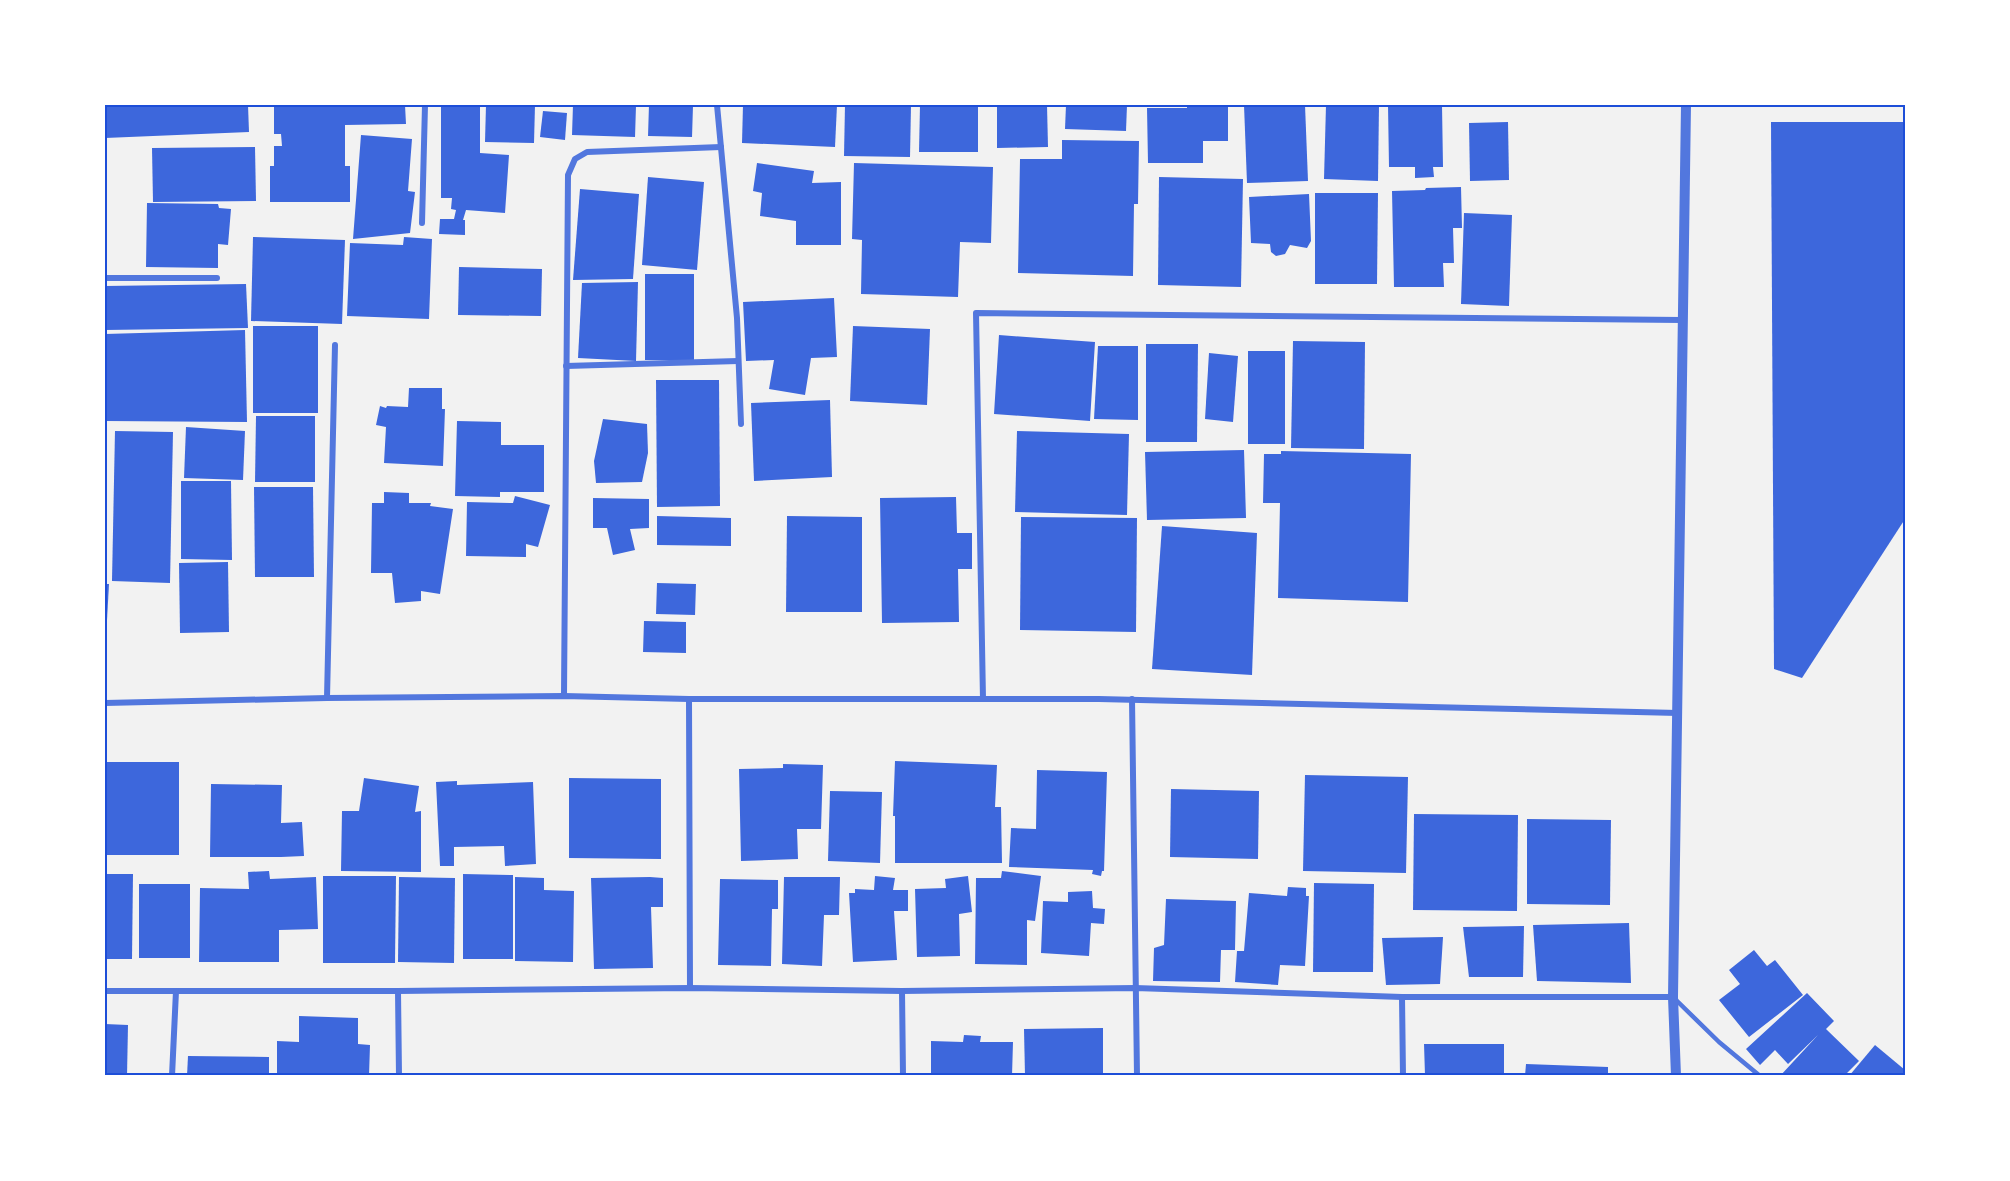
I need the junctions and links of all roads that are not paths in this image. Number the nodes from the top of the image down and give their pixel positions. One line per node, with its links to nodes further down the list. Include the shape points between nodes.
1 (425, 105): 5 (street)
2 (717, 105): 4 (street)
3 (1686, 105): 8 (street)
4 (721, 147): 10 (street); 11 (street, via 587,152 575,159 568,175)
5 (422, 223)
6 (105, 278): 7 (street)
7 (217, 278)
8 (1682, 320): 16 (street, via 976,313); 19 (street)
9 (335, 345): 14 (street)
10 (738, 362): 11 (street); 12 (street)
11 (566, 366): 13 (street)
12 (741, 424)
13 (564, 696): 14 (street); 15 (street)
14 (327, 698): 18 (street)
15 (689, 699): 16 (street); 20 (street)
16 (983, 699): 17 (street)
17 (1132, 699): 19 (street); 21 (street)
18 (105, 703)
19 (1678, 713): 27 (street)
20 (690, 988): 24 (street); 25 (street)
21 (1136, 988): 25 (street); 26 (street); 31 (street)
22 (105, 991): 23 (street)
23 (176, 991): 24 (street); 28 (street)
24 (398, 991): 29 (street)
25 (902, 991): 30 (street)
26 (1402, 997): 27 (street); 32 (street)
27 (1673, 997): 33 (street); 34 (lane)
28 (172, 1076)
29 (399, 1076)
30 (903, 1076)
31 (1137, 1076)
32 (1403, 1076)
33 (1676, 1076)
34 (1760, 1076)

